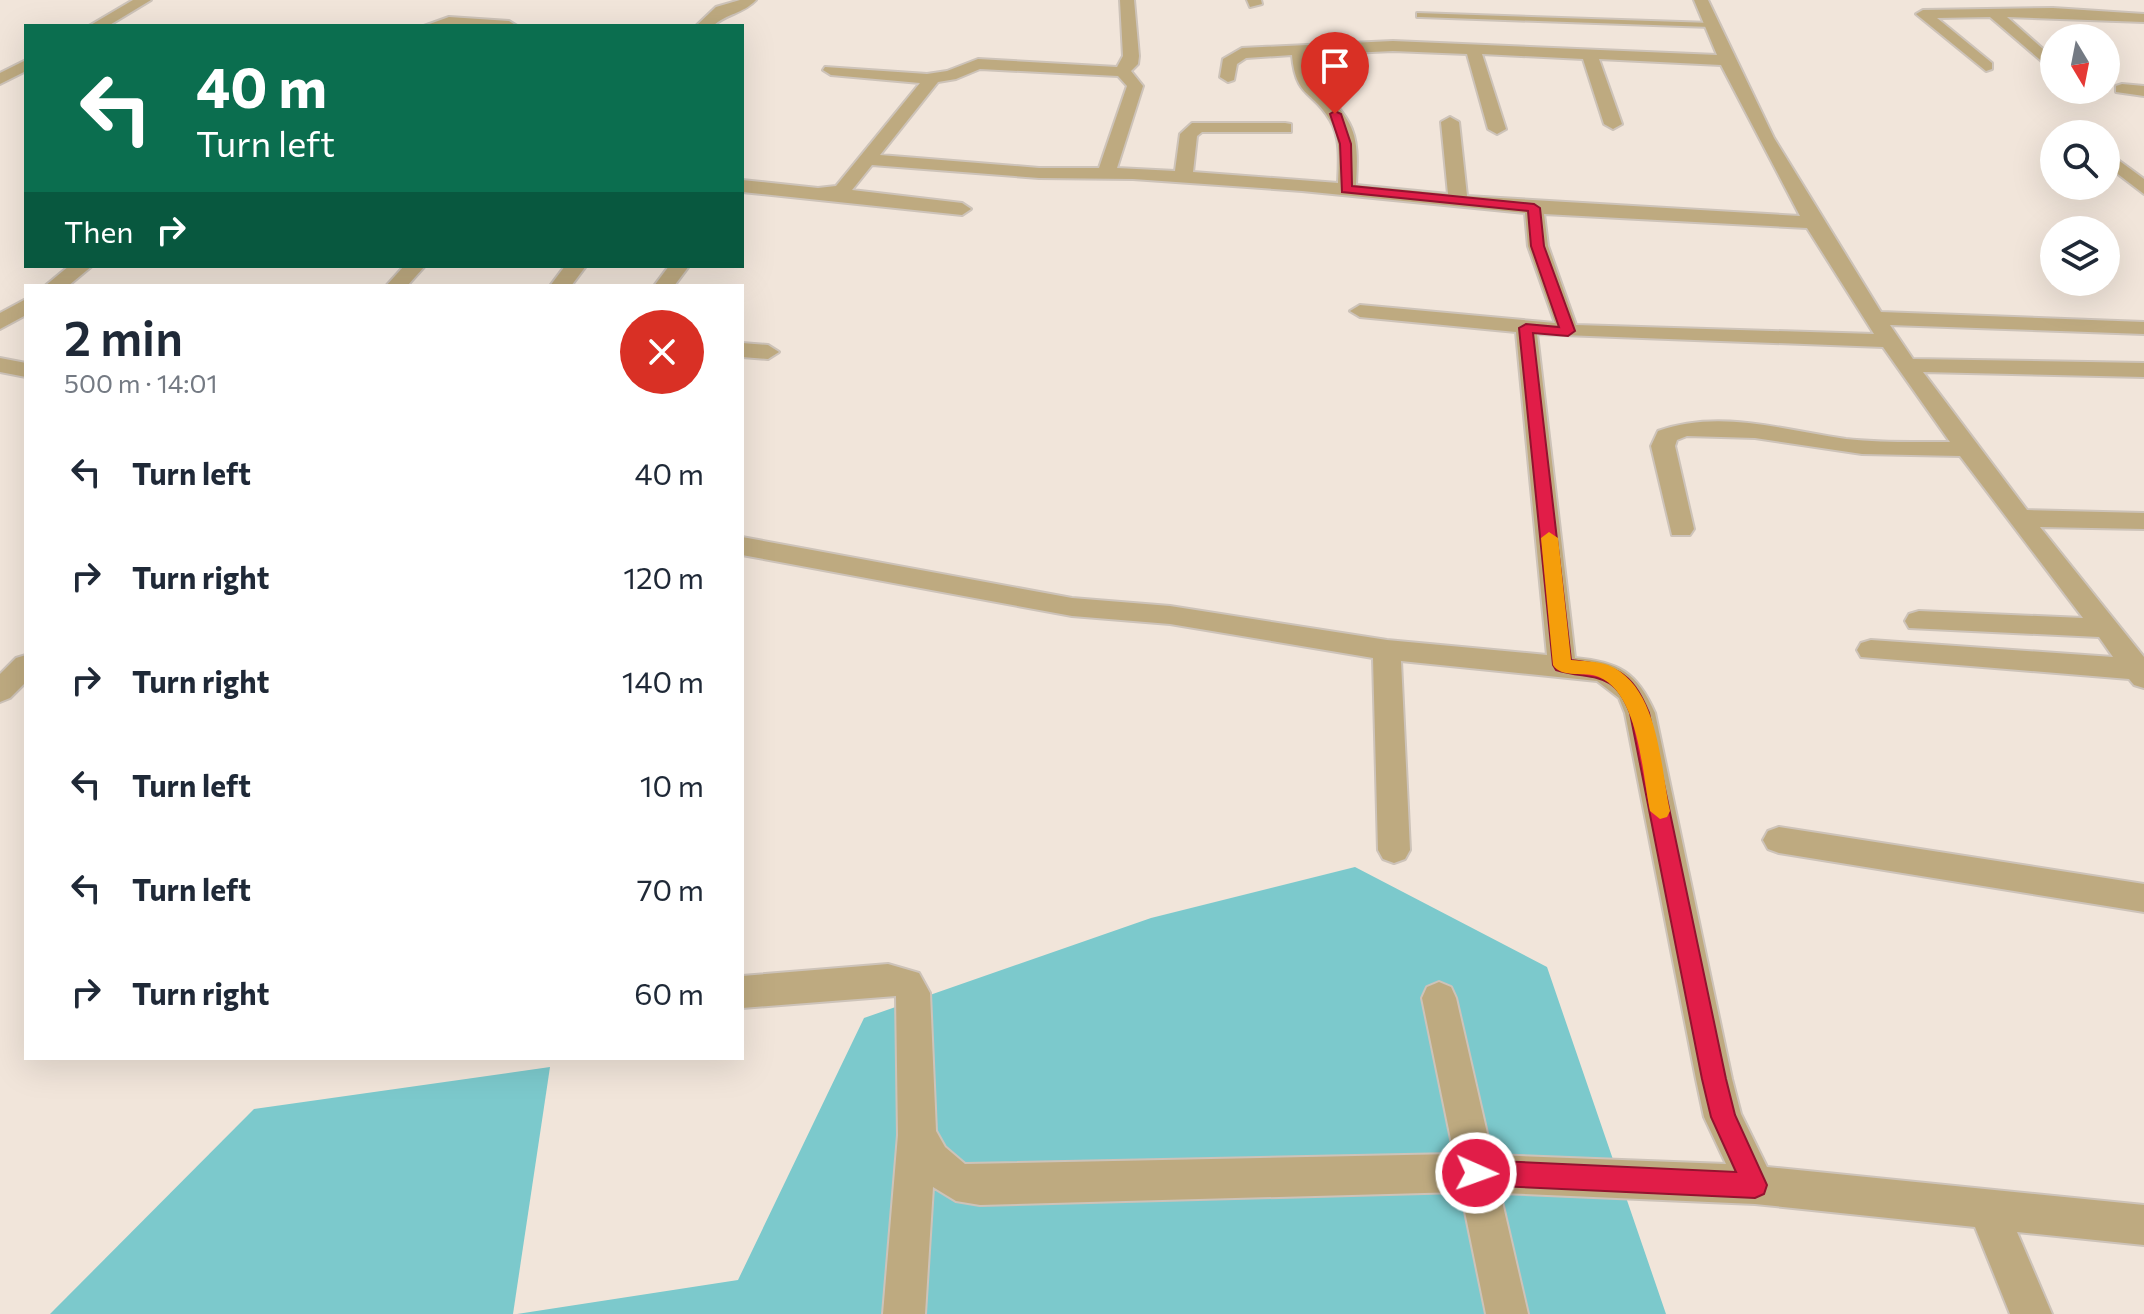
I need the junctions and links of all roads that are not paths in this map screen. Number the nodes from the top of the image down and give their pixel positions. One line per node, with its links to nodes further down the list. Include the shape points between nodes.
1 (144, 0): 8 (street)
2 (749, 0): 11 (street, via 721,10)
3 (1127, 0): 21 (street, via 1125,27 1132,54)
4 (1701, 0): 12 (street)
5 (1995, 14): 7 (street); 16 (street); 19 (street, via 1923,14)
6 (1420, 15): 12 (lane)
7 (2144, 18)
8 (101, 24)
9 (439, 24): 10 (street)
10 (485, 24)
11 (706, 24)
12 (1711, 25): 17 (street)
13 (1473, 49): 14 (street, via 1393,46); 15 (street); 30 (street)
14 (1300, 52): 22 (street, via 1235,55); 37 (street, via 1303,84 1342,126)
15 (1589, 54): 17 (street); 28 (street)
16 (2040, 54)
17 (1724, 60): 42 (street)
18 (24, 66): 23 (street)
19 (1986, 66)
20 (831, 70): 24 (street)
21 (1122, 71): 24 (street, via 988,64); 33 (street, via 1135,86)
22 (1228, 77)
23 (0, 79)
24 (928, 79): 31 (street)
25 (2122, 89): 26 (street)
26 (2144, 91)
27 (1450, 122): 39 (street)
28 (1613, 124)
29 (1285, 128): 34 (street, via 1198,127 1189,134)
30 (1497, 129)
31 (865, 159): 33 (street); 38 (street, via 847,185)
32 (2120, 167): 35 (street)
33 (1106, 173): 34 (street)
34 (1183, 177): 37 (street)
35 (2141, 183)
36 (744, 186): 38 (street)
37 (1347, 189): 39 (street)
38 (830, 193): 41 (street)
39 (1458, 200): 40 (street)
40 (1534, 208): 42 (street); 55 (street, via 1538,246)
41 (962, 209)
42 (1816, 223): 51 (street)
43 (79, 268): 46 (street)
44 (413, 268): 47 (street)
45 (574, 268): 48 (street)
46 (58, 284)
47 (398, 284)
48 (562, 284)
49 (24, 306): 52 (street)
50 (1360, 311): 53 (street)
51 (1875, 318): 54 (street); 56 (street)
52 (0, 323)
53 (1526, 328): 55 (street); 72 (street)
54 (2144, 328)
55 (1568, 331): 56 (street)
56 (1892, 341): 60 (street)
57 (744, 350): 58 (street)
58 (768, 352)
59 (0, 365): 61 (street)
60 (1908, 365): 62 (street); 63 (street)
61 (24, 370)
62 (2144, 370)
63 (1970, 449): 64 (street); 66 (street, via 1870,448 1731,430 1675,431 1663,446)
64 (2020, 518): 65 (street); 69 (street)
65 (2144, 521)
66 (1681, 529)
67 (744, 546): 70 (street, via 1072,607 1170,615)
68 (1919, 621): 69 (street)
69 (2106, 628): 74 (street)
70 (1387, 650): 72 (street); 77 (street)
71 (1871, 650): 74 (street)
72 (1562, 665): 83 (street, via 1604,671 1619,679 1640,713 1723,1117)
73 (24, 667): 75 (street)
74 (2141, 674)
75 (0, 691)
76 (1779, 840): 78 (street)
77 (1394, 850)
78 (2144, 898)
79 (744, 992): 81 (street, via 888,979 907,984 913,993)
80 (1439, 998): 82 (street)
81 (917, 1135): 82 (street, via 931,1160 956,1182 980,1186); 86 (street)
82 (1476, 1173): 83 (street); 87 (street)
83 (1755, 1185): 84 (street)
84 (1987, 1209): 85 (street); 88 (street)
85 (2144, 1225)
86 (904, 1314)
87 (1507, 1314)
88 (2031, 1314)

